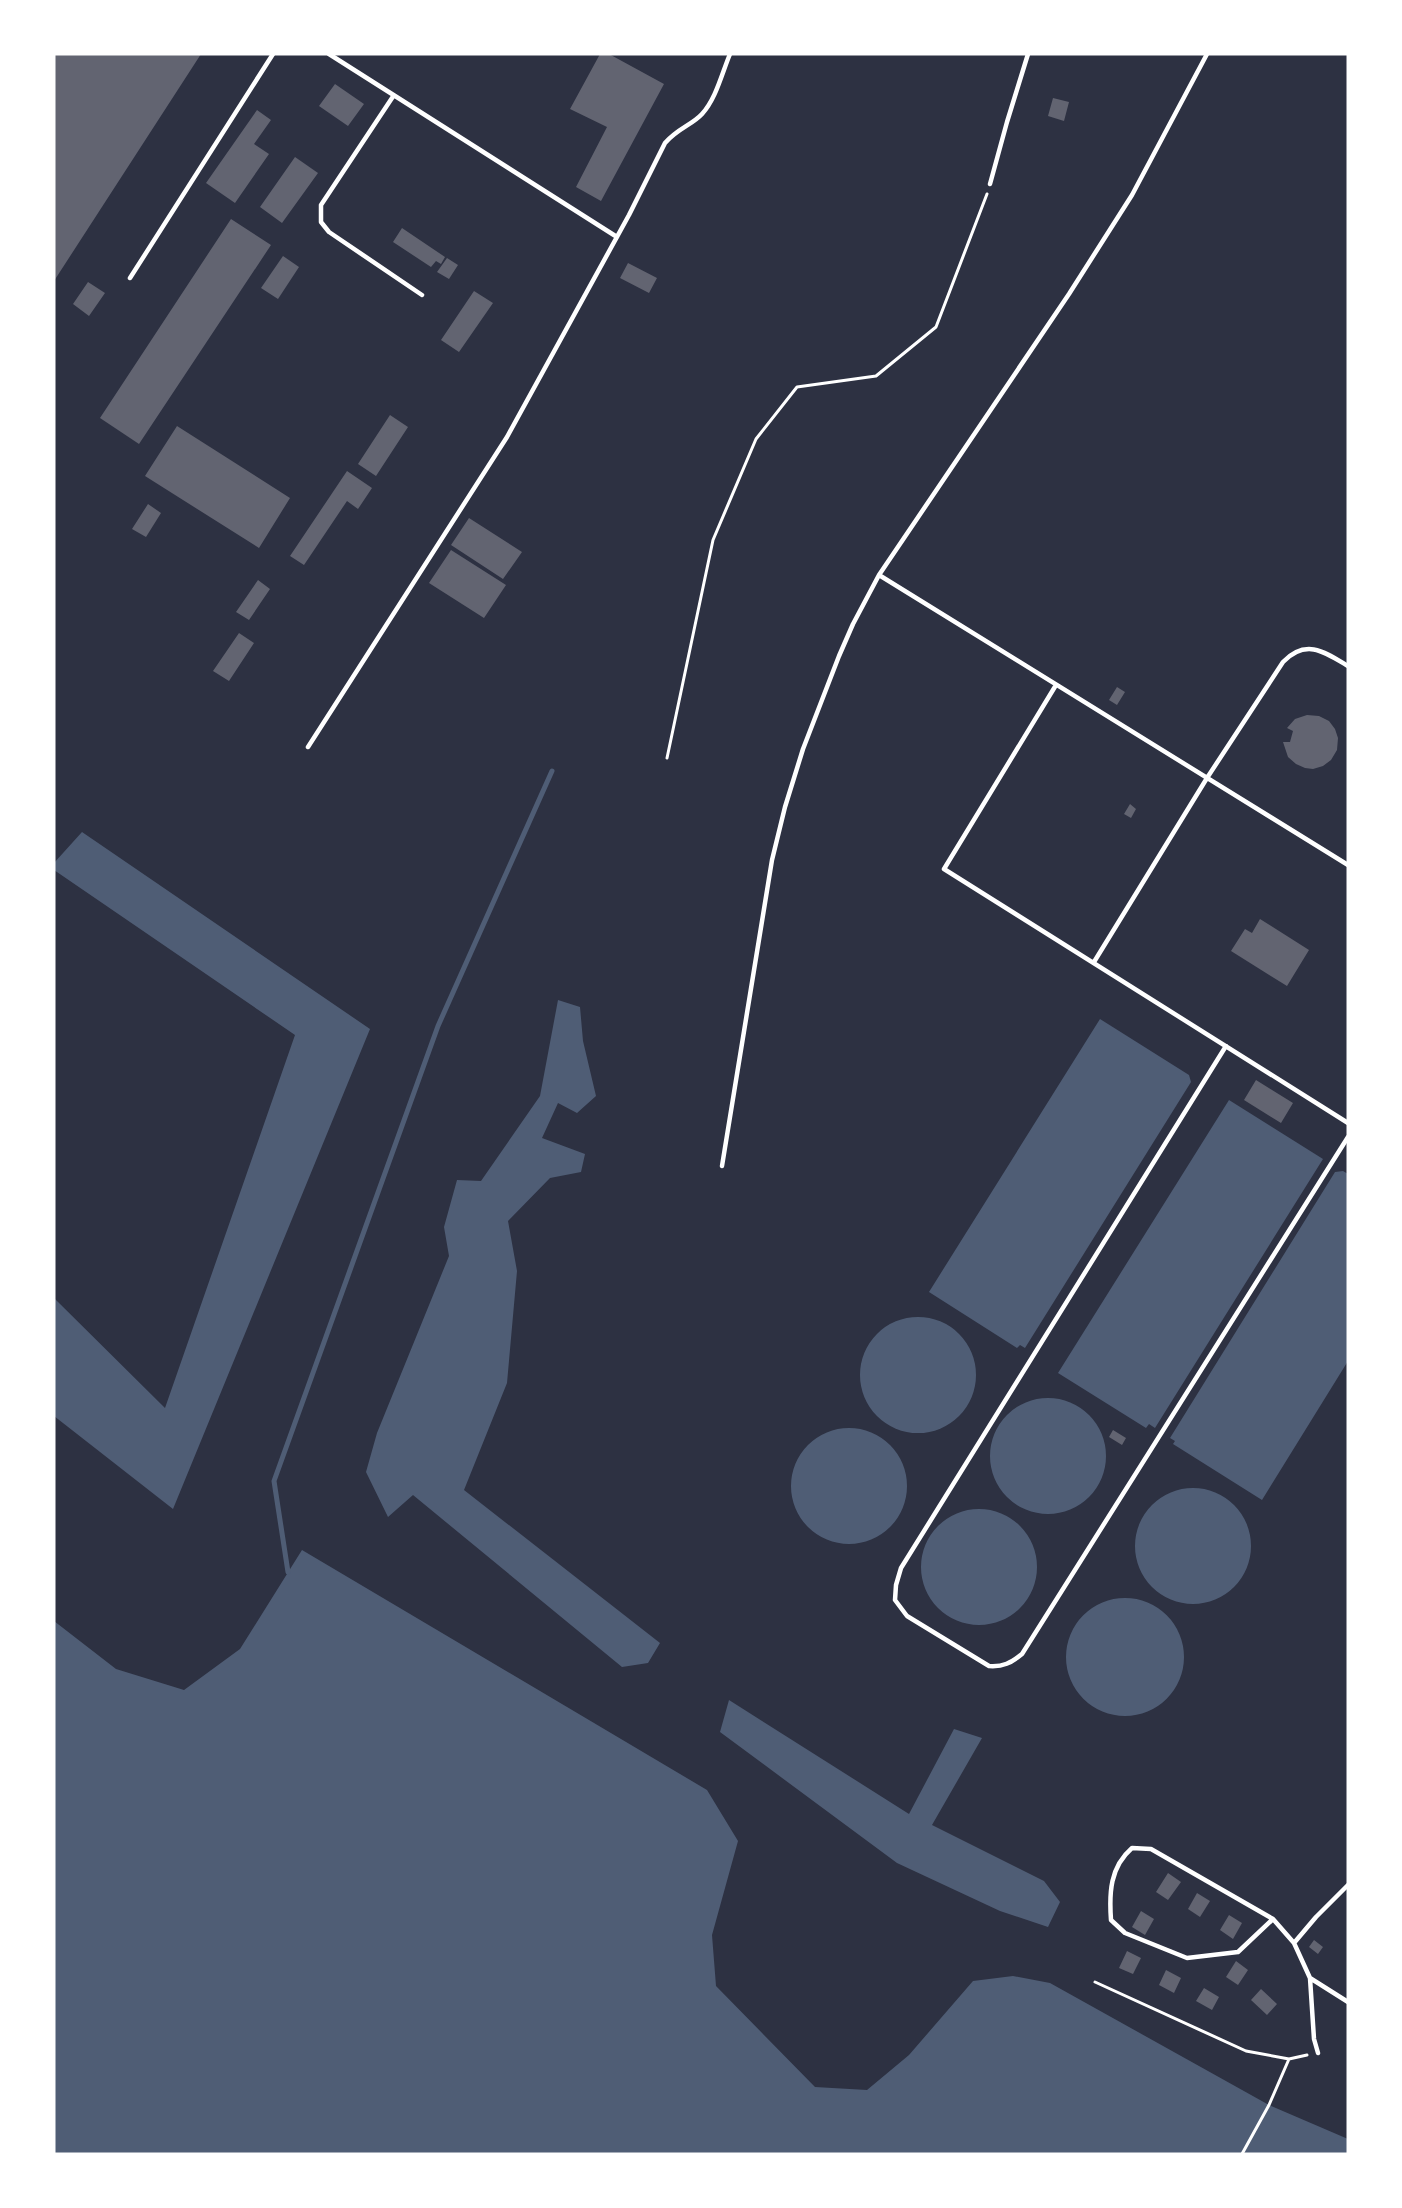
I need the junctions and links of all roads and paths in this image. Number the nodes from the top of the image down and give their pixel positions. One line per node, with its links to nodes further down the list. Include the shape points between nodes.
1 (273, 54): 9 (lane)
2 (329, 54): 6 (lane)
3 (730, 54): 8 (lane, via 710,102 703,113 665,143)
4 (1028, 54): 7 (lane)
5 (1207, 54): 11 (lane, via 1127,204)
6 (394, 95): 8 (lane); 10 (lane, via 321,205 321,222 329,232)
7 (990, 184): 15 (path, via 936,327 876,376 797,387 756,439 713,540)
8 (616, 237): 14 (lane, via 507,437)
9 (129, 278)
10 (422, 295)
11 (879, 575): 13 (lane); 22 (lane, via 839,656 785,807 772,860)
12 (1348, 666): 16 (lane, via 1318,649 1304,649 1289,656)
13 (1056, 685): 16 (lane); 18 (lane, via 944,869)
14 (308, 747)
15 (667, 758)
16 (1207, 778): 17 (lane); 18 (lane)
17 (1348, 865)
18 (1094, 962): 19 (lane)
19 (1226, 1046): 20 (lane); 21 (lane, via 901,1568 895,1600 907,1616 989,1666 1000,1667 1023,1654)
20 (1348, 1123)
21 (1348, 1137)
22 (722, 1166)
23 (1348, 1885): 25 (lane)
24 (1273, 1919): 24 (lane, via 1150,1849 1132,1848 1114,1872 1109,1895 1111,1920 1125,1933 1187,1958 1238,1952); 25 (lane)
25 (1294, 1943): 26 (lane)
26 (1310, 1978): 28 (lane); 29 (lane)
27 (1095, 1982): 30 (path, via 1246,2051)
28 (1348, 2002)
29 (1318, 2053): 30 (path)
30 (1289, 2059): 31 (path)
31 (1242, 2154)

